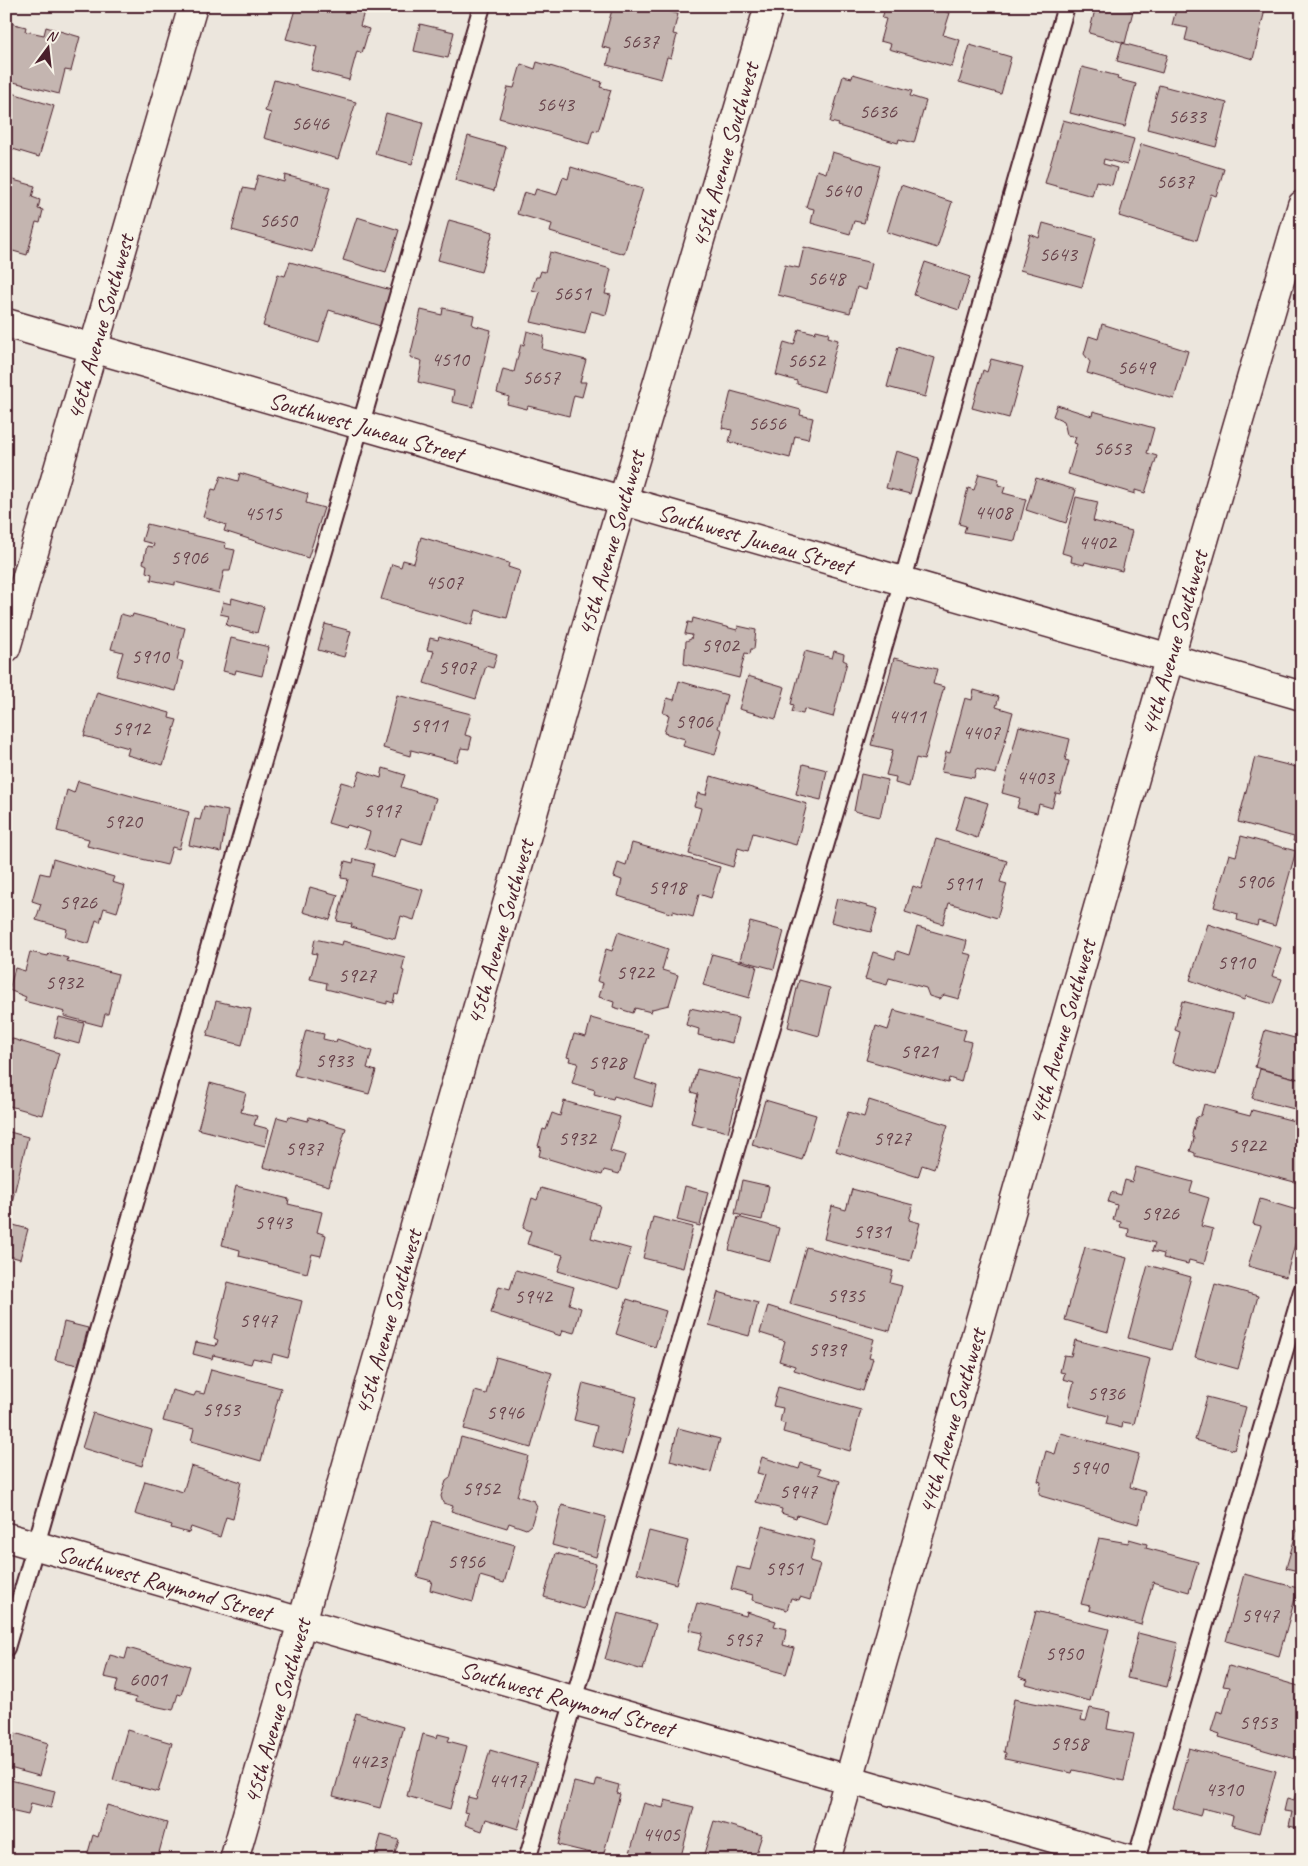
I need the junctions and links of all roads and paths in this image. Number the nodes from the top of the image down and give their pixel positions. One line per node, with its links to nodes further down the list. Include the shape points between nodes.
1 (193, 6): 7 (street, 46th Avenue Southwest)
2 (482, 6): 8 (lane)
3 (769, 6): 9 (street, 45th Avenue Southwest)
4 (1066, 6): 10 (lane)
5 (1302, 205): 12 (street, 44th Avenue Southwest)
6 (6, 323): 7 (street, Southwest Juneau Street)
7 (94, 348): 8 (street, Southwest Juneau Street); 11 (street, 46th Avenue Southwest)
8 (360, 425): 9 (street, Southwest Juneau Street); 16 (lane)
9 (623, 502): 10 (street, Southwest Juneau Street); 17 (street, 45th Avenue Southwest)
10 (902, 582): 12 (street, Southwest Juneau Street); 19 (lane)
11 (6, 648)
12 (1170, 656): 13 (street, Southwest Juneau Street); 20 (street, 44th Avenue Southwest)
13 (1302, 696)
14 (1302, 1291): 25 (lane)
15 (6, 1537): 16 (street, Southwest Raymond Street)
16 (36, 1546): 17 (street, Southwest Raymond Street); 18 (lane)
17 (302, 1622): 19 (street, Southwest Raymond Street); 21 (street, 45th Avenue Southwest)
18 (6, 1648)
19 (573, 1701): 20 (street, Southwest Raymond Street); 22 (lane)
20 (849, 1779): 23 (street, 44th Avenue Southwest); 24 (street, Southwest Raymond Street)
21 (234, 1860)
22 (527, 1860)
23 (826, 1860)
24 (1129, 1860)
25 (1136, 1860)

